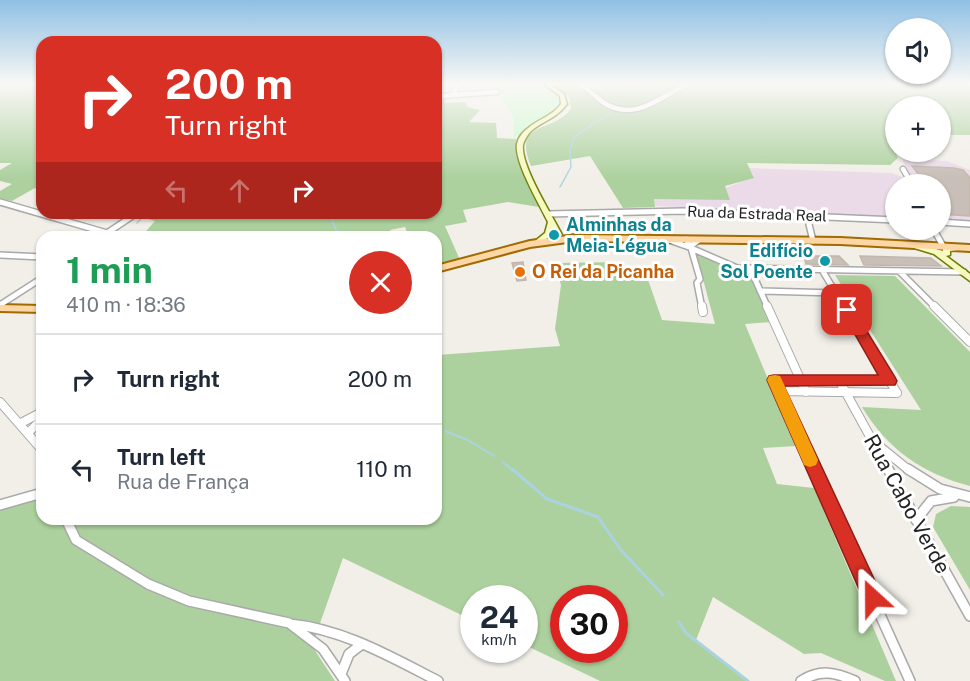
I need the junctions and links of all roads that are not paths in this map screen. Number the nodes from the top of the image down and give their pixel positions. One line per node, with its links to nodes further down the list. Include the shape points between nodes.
1 (556, 115): 8 (street, via 527,132 520,148)
2 (903, 169): 3 (street)
3 (906, 174)
4 (0, 202): 5 (street)
5 (7, 204): 6 (street); 7 (street)
6 (0, 208)
7 (36, 213)
8 (547, 214): 9 (street, Rua da Estrada Real, via 683,211); 17 (street)
9 (807, 216): 12 (street, Rua da Estrada Real); 19 (street)
10 (54, 219): 15 (street)
11 (128, 219): 16 (street)
12 (885, 220)
13 (951, 223): 14 (street)
14 (970, 224)
15 (91, 231)
16 (110, 231)
17 (553, 233): 20 (main road, via 575,238 665,239); 26 (main road, via 538,242)
18 (940, 240): 21 (street)
19 (813, 241): 20 (main road, via 699,240); 23 (main road, via 909,244)
20 (686, 244): 27 (street, via 726,265); 37 (street, via 700,279 697,283)
21 (945, 247): 22 (main road); 23 (main road); 30 (street)
22 (965, 248)
23 (933, 249): 30 (street)
24 (0, 255): 25 (street)
25 (36, 257)
26 (442, 267)
27 (750, 268): 28 (street); 32 (street)
28 (822, 270): 29 (street); 33 (street)
29 (900, 272): 30 (street); 38 (street)
30 (966, 272)
31 (36, 282): 34 (street)
32 (760, 291): 33 (street); 39 (street)
33 (837, 293): 40 (street)
34 (17, 296): 35 (street)
35 (6, 306): 36 (main road)
36 (36, 308)
37 (703, 312)
38 (970, 342)
39 (801, 381): 41 (street); 42 (street, via 774,380); 43 (street)
40 (889, 381): 41 (street); 44 (street, via 897,393)
41 (840, 382): 44 (street, Rua Cabo Verde)
42 (779, 391): 43 (street); 64 (street)
43 (806, 392): 44 (street)
44 (845, 392): 50 (street, Rua Cabo Verde)
45 (0, 402): 47 (street)
46 (36, 415): 47 (street)
47 (21, 423): 49 (street)
48 (36, 425): 49 (street)
49 (29, 432): 51 (street)
50 (870, 439): 53 (street, via 925,483); 55 (street, Rua Cabo Verde)
51 (36, 442)
52 (36, 495): 54 (street)
53 (969, 497): 55 (street, via 931,501)
54 (0, 505)
55 (916, 520): 57 (street, Rua Cabo Verde)
56 (69, 525): 58 (street, via 76,540 148,584 189,601)
57 (970, 616)
58 (289, 624): 59 (street, via 303,624); 60 (street, via 323,649)
59 (362, 644): 60 (street, via 349,654); 61 (street)
60 (343, 677)
61 (438, 681)
62 (801, 681): 63 (street, via 813,672 821,672)
63 (855, 681)
64 (910, 681)

